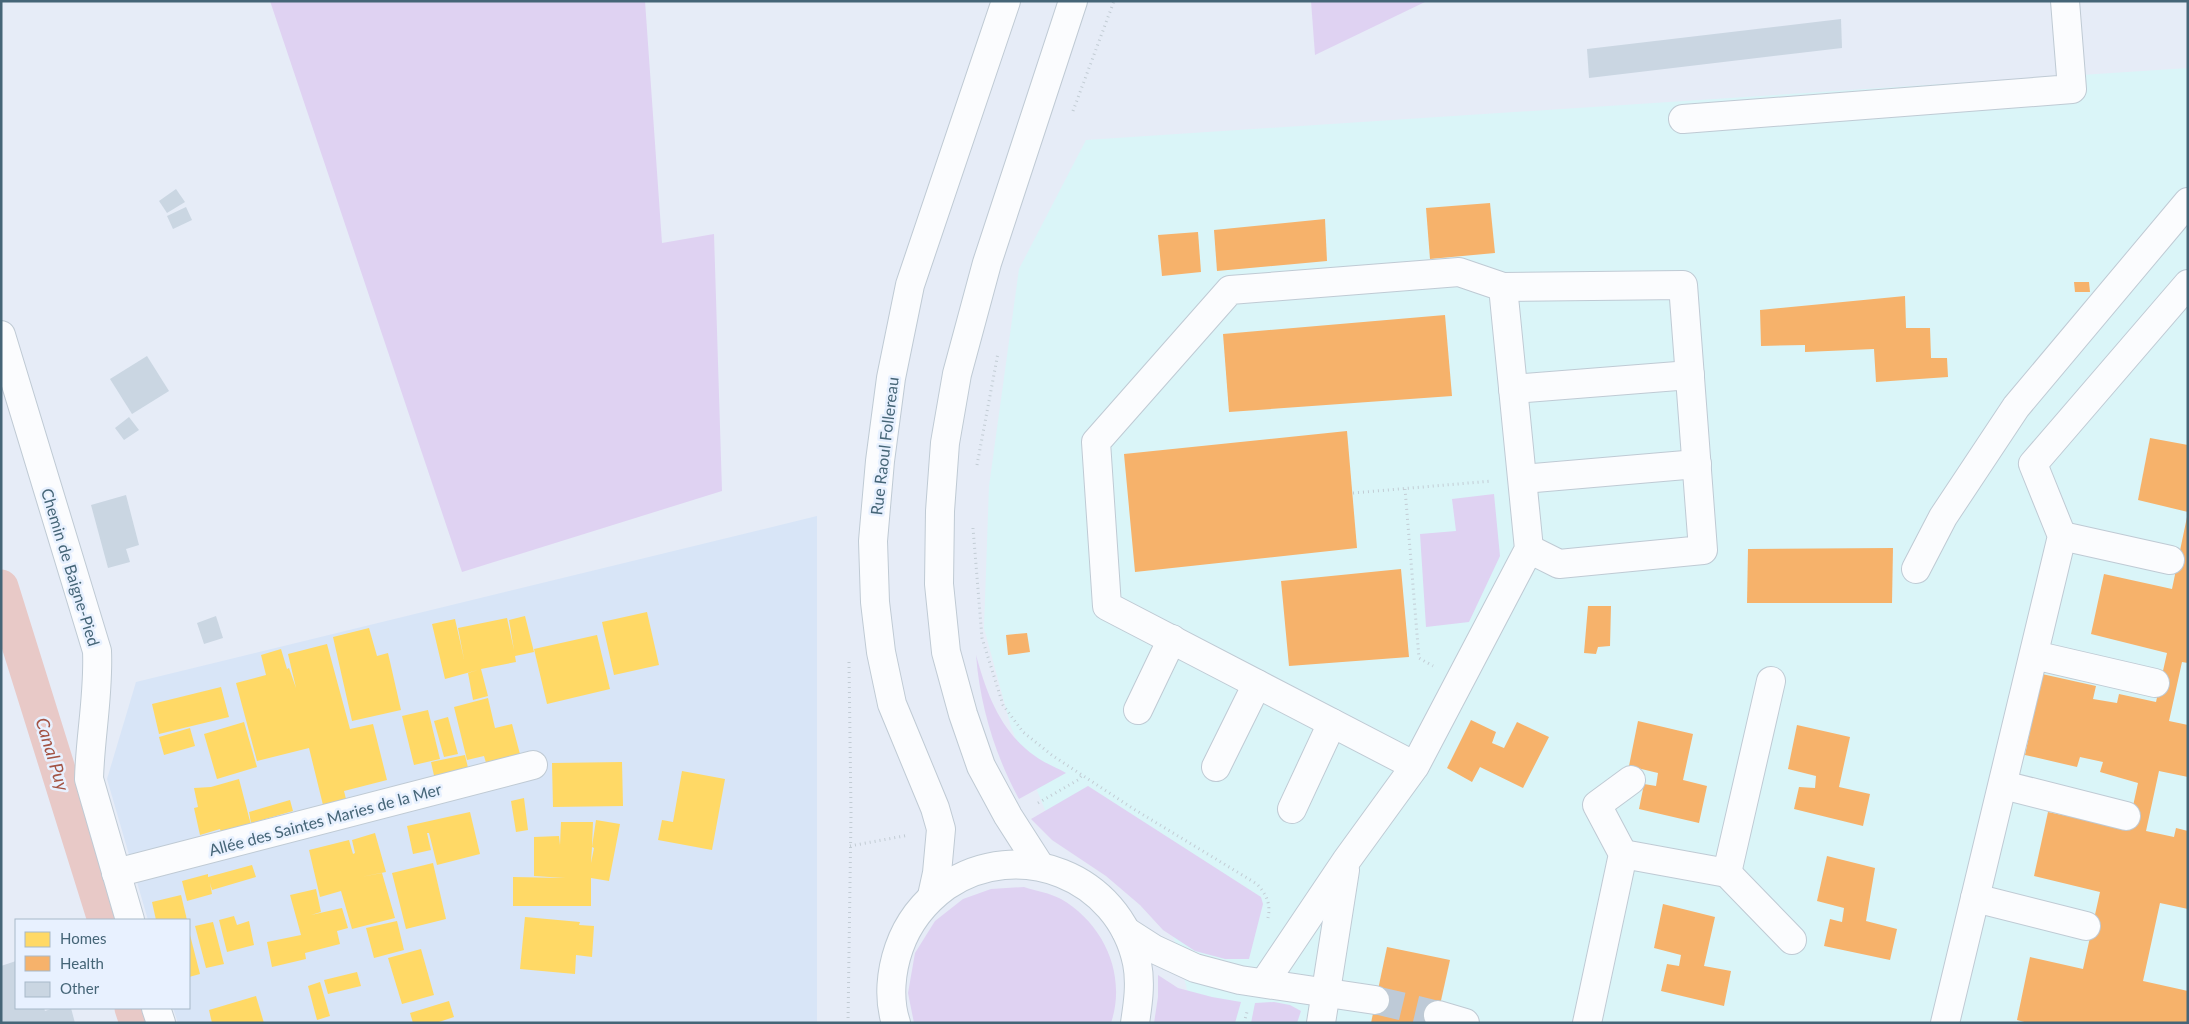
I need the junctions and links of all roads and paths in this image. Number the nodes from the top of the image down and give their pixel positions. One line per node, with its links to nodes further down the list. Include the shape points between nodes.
1 (1006, 1): 47 (street, Rue Raoul Follereau, via 910,285 891,378 873,541 875,602 892,704 941,829)
2 (1073, 1): 44 (street, via 987,264 957,374 945,443 940,511 940,584 946,652 962,714 981,766)
3 (1114, 1): 6 (path)
4 (2065, 1): 5 (street, via 2072,89)
5 (1683, 119)
6 (1069, 120)
7 (2188, 202): 23 (street, via 2016,407 1943,517)
8 (2188, 284): 20 (street, via 2034,464)
9 (1503, 287): 12 (street, via 1683,285); 13 (street); 24 (street, via 1459,272 1230,290 1096,442 1107,606)
10 (1, 335): 45 (street, Chemin de Baigne-Pied, via 97,651 89,780)
11 (999, 346): 15 (path)
12 (1690, 376): 13 (street); 14 (street)
13 (1513, 388): 16 (street)
14 (1697, 464): 16 (street); 21 (street, via 1703,550 1559,564)
15 (977, 469)
16 (1522, 479): 17 (path); 21 (street)
17 (1405, 489): 18 (path); 26 (path, via 1419,658)
18 (1353, 493)
19 (973, 523): 35 (path, via 982,638 1003,705 1023,732)
20 (2062, 536): 22 (street); 25 (street)
21 (1530, 549): 26 (street)
22 (2170, 560)
23 (1916, 569)
24 (1172, 639): 29 (street); 30 (street)
25 (2034, 655): 28 (street); 37 (street)
26 (1460, 680): 34 (street)
27 (1771, 680): 46 (street)
28 (2155, 683)
29 (1257, 684): 31 (street); 33 (street)
30 (1138, 710)
31 (1332, 723): 34 (street); 39 (street)
32 (533, 765): 45 (street, Allée des Saintes Maries de la Mer)
33 (1216, 766)
34 (1415, 766): 43 (street)
35 (1083, 774): 38 (path); 50 (path, via 1132,808 1257,884 1267,895)
36 (1631, 780): 42 (street, via 1597,805)
37 (2002, 785): 40 (street); 48 (street)
38 (1033, 806)
39 (1292, 809)
40 (2126, 816)
41 (916, 834): 60 (path, via 850,846)
42 (1623, 854): 46 (street); 65 (street)
43 (1346, 861): 54 (street); 55 (street)
44 (1040, 866): 47 (street, via 986,867 960,877); 52 (street, via 1066,875 1090,889 1110,908)
45 (116, 873): 49 (street, Chemin de Baigne-Pied)
46 (1727, 873): 53 (street)
47 (932, 896): 61 (street, via 918,911 903,936 894,963 891,992)
48 (1975, 898): 51 (street); 66 (street)
49 (130, 919)
50 (1268, 920)
51 (2086, 926)
52 (1126, 931): 54 (street, via 1194,968); 62 (street, via 1137,962 1140,995)
53 (1792, 940)
54 (1264, 983): 55 (street)
55 (1326, 993): 56 (street); 63 (street)
56 (1376, 1000)
57 (156, 1009): 59 (street)
58 (1438, 1015): 64 (street)
59 (161, 1023)
60 (848, 1023)
61 (896, 1023)
62 (1134, 1023)
63 (1321, 1023)
64 (1465, 1023)
65 (1587, 1023)
66 (1945, 1023)

